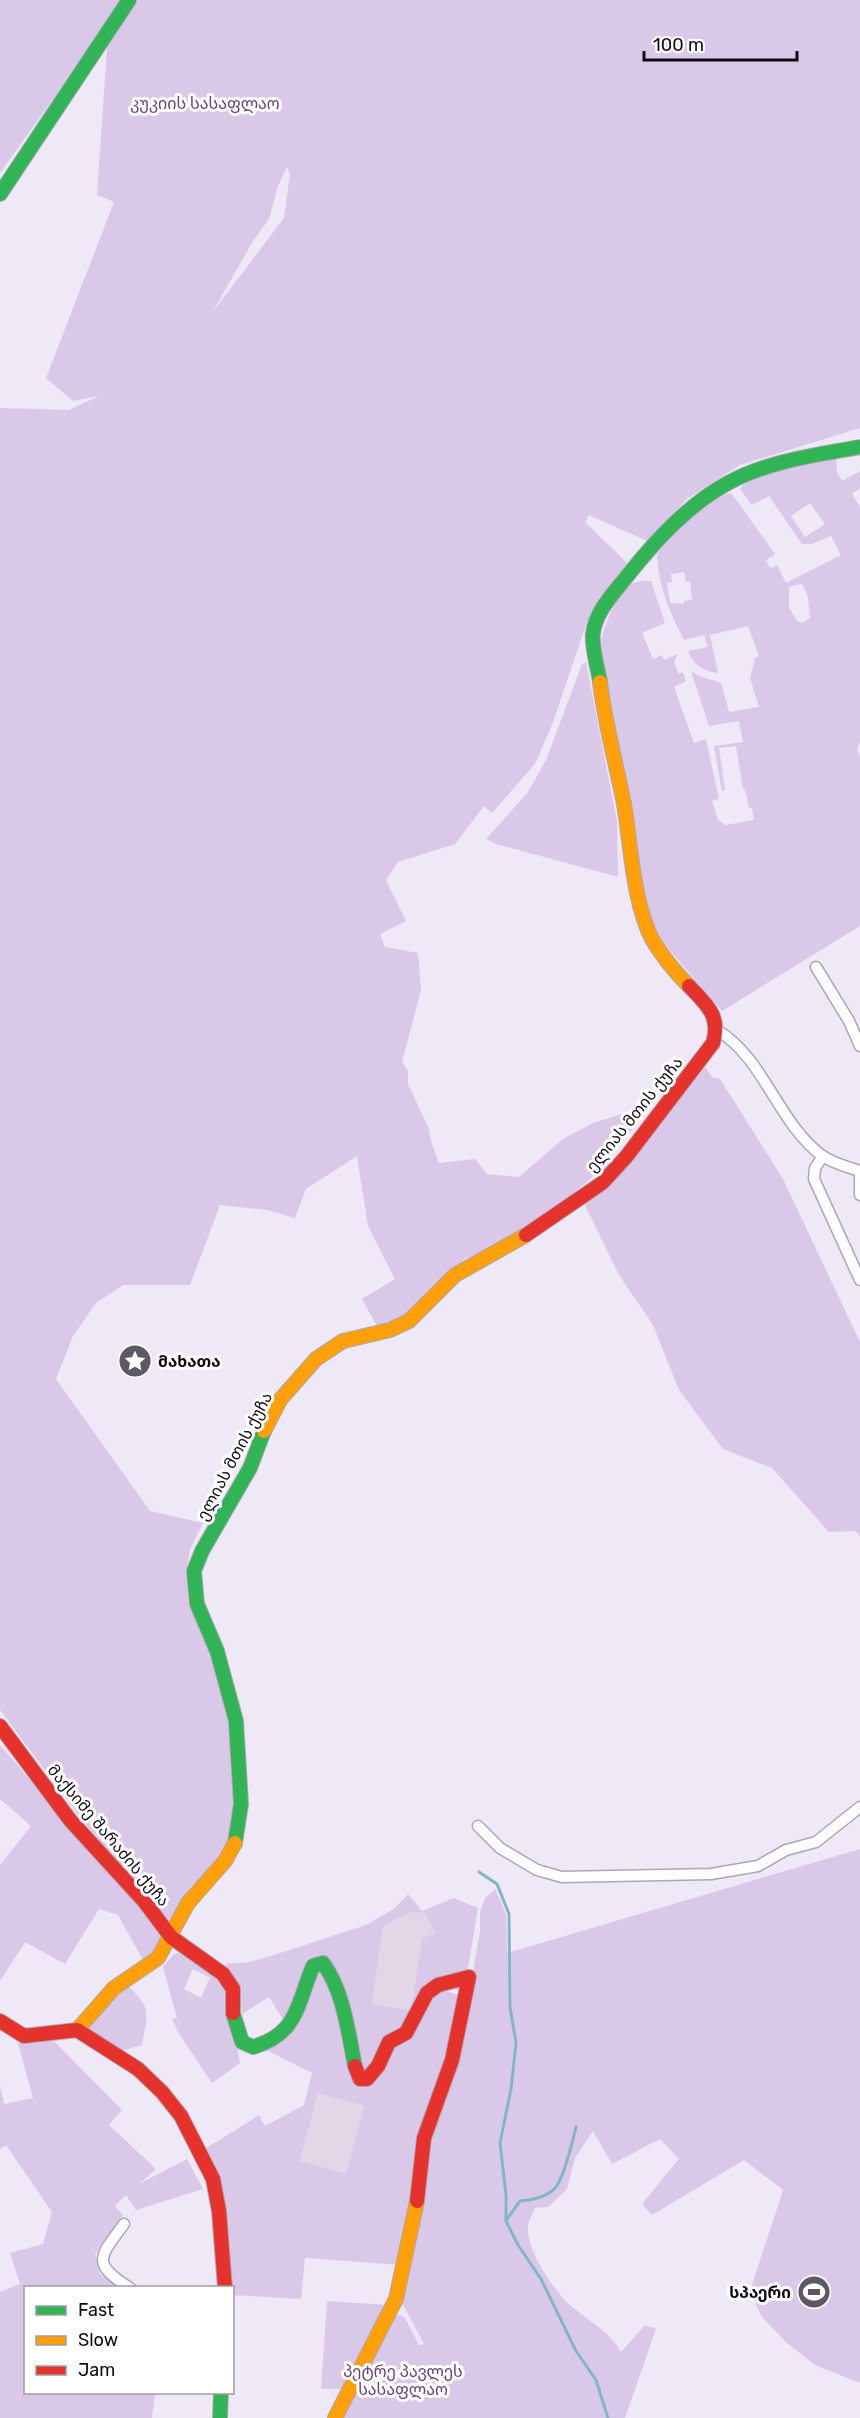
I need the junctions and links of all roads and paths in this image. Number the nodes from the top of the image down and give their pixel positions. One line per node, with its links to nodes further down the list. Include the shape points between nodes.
1 (129, 0): 2 (street)
2 (0, 194)
3 (860, 447): 5 (street, via 791,460 728,483 682,516 637,564 603,607 593,633 605,721 640,902 652,938 716,1019)
4 (816, 967): 6 (street)
5 (717, 1030): 7 (street, via 731,1038 746,1055 792,1126); 15 (street, ელიას მთის ქუჩა, via 713,1043 602,1183 510,1245 455,1275 409,1321 390,1330 343,1341 316,1359 280,1400 250,1468 194,1570 196,1604 217,1651 236,1720 241,1804 232,1852 188,1903)
6 (860, 1046)
7 (823, 1156): 8 (street); 11 (street, via 815,1168 814,1179)
8 (860, 1171)
9 (860, 1176): 10 (street)
10 (860, 1195)
11 (860, 1280)
12 (0, 1726): 15 (street, მაქსიმე შარაძის ქუჩა, via 70,1820 144,1900)
13 (860, 1807): 14 (street, via 816,1842 786,1850 759,1866 711,1874 562,1877 537,1870 500,1848)
14 (478, 1826)
15 (171, 1937): 17 (street, ელიას მთის ქუჩა, via 158,1958 114,1988); 23 (street, via 223,1974 233,1989 233,2015 242,2042 253,2047 277,2039 291,2023 313,1966 323,1963 336,1992 357,2075 363,2080 371,2076 389,2042 406,2033 427,1993 438,1985 469,1977 452,2060 424,2138 417,2205 396,2299)
16 (0, 2021): 17 (street, via 24,2036)
17 (77, 2030): 20 (street, via 138,2069 181,2116 213,2179)
18 (124, 2224): 19 (street, via 104,2252 103,2266)
19 (127, 2286)
20 (225, 2286)
21 (221, 2394): 22 (street)
22 (220, 2418)
23 (334, 2418)

